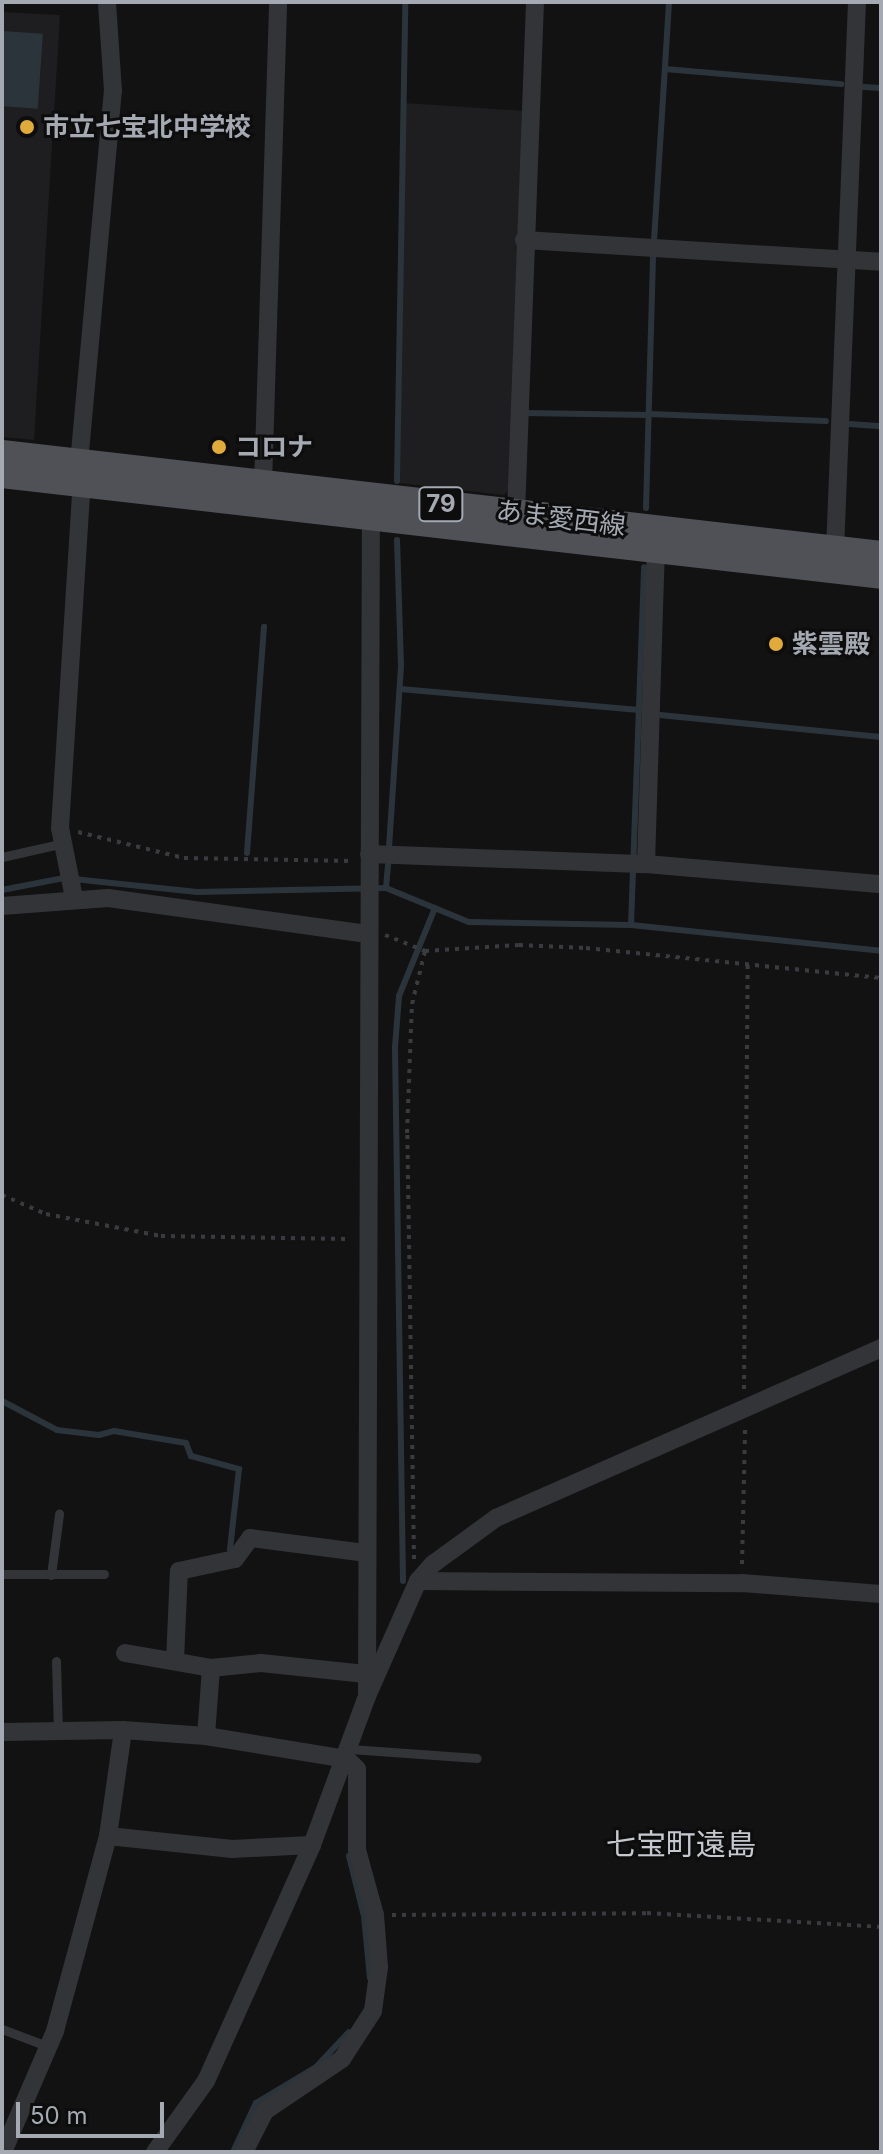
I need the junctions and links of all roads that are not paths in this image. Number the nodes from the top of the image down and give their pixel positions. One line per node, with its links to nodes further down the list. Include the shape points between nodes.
1 (107, 2): 9 (street, via 113,91)
2 (278, 2): 11 (street)
3 (535, 2): 5 (street)
4 (857, 2): 6 (street)
5 (524, 240): 6 (street); 12 (street)
6 (846, 260): 7 (street); 15 (street)
7 (881, 262)
8 (2, 454): 9 (main road, あま愛西線 / 79)
9 (80, 473): 10 (main road, あま愛西線 / 79); 11 (main road, あま愛西線 / 79); 13 (main road, あま愛西線 / 79); 18 (street)
10 (2, 474)
11 (263, 484): 12 (main road, あま愛西線 / 79)
12 (516, 513): 15 (main road, あま愛西線 / 79)
13 (371, 517): 14 (main road, あま愛西線 / 79); 20 (street)
14 (656, 549): 17 (main road, あま愛西線 / 79); 21 (street)
15 (835, 550): 16 (main road, あま愛西線 / 79)
16 (881, 555)
17 (881, 575)
18 (62, 835): 19 (lane); 22 (street)
19 (2, 857)
20 (369, 863): 21 (street); 25 (street)
21 (638, 864): 23 (street)
22 (72, 884): 24 (street); 25 (street, via 108,898)
23 (881, 884)
24 (2, 906)
25 (368, 934): 28 (street)
26 (881, 1348): 32 (street, via 496,1518 466,1536)
27 (59, 1514): 31 (lane)
28 (365, 1553): 36 (street, via 265,1536 250,1538 235,1559 223,1564 179,1571); 38 (street)
29 (2, 1574): 31 (lane)
30 (104, 1574): 31 (lane)
31 (51, 1575)
32 (418, 1581): 33 (street, via 742,1583); 39 (street)
33 (881, 1594)
34 (125, 1653): 36 (street)
35 (56, 1661): 41 (lane)
36 (175, 1661): 37 (street)
37 (211, 1668): 38 (street, via 261,1663); 43 (street)
38 (365, 1674): 39 (street)
39 (367, 1696): 44 (street)
40 (123, 1730): 41 (street); 43 (street); 46 (street)
41 (58, 1731): 42 (street)
42 (2, 1732)
43 (206, 1736): 44 (street)
44 (348, 1754): 45 (lane); 47 (street); 52 (street, via 357,1769 357,1850 375,1915 377,1996 357,2040 322,2076 265,2111)
45 (477, 1758)
46 (108, 1836): 47 (street, via 232,1849); 49 (street)
47 (312, 1845): 51 (street, via 206,2081)
48 (2, 2029): 49 (lane)
49 (47, 2046): 50 (street)
50 (3, 2152)
51 (155, 2152)
52 (244, 2152)

